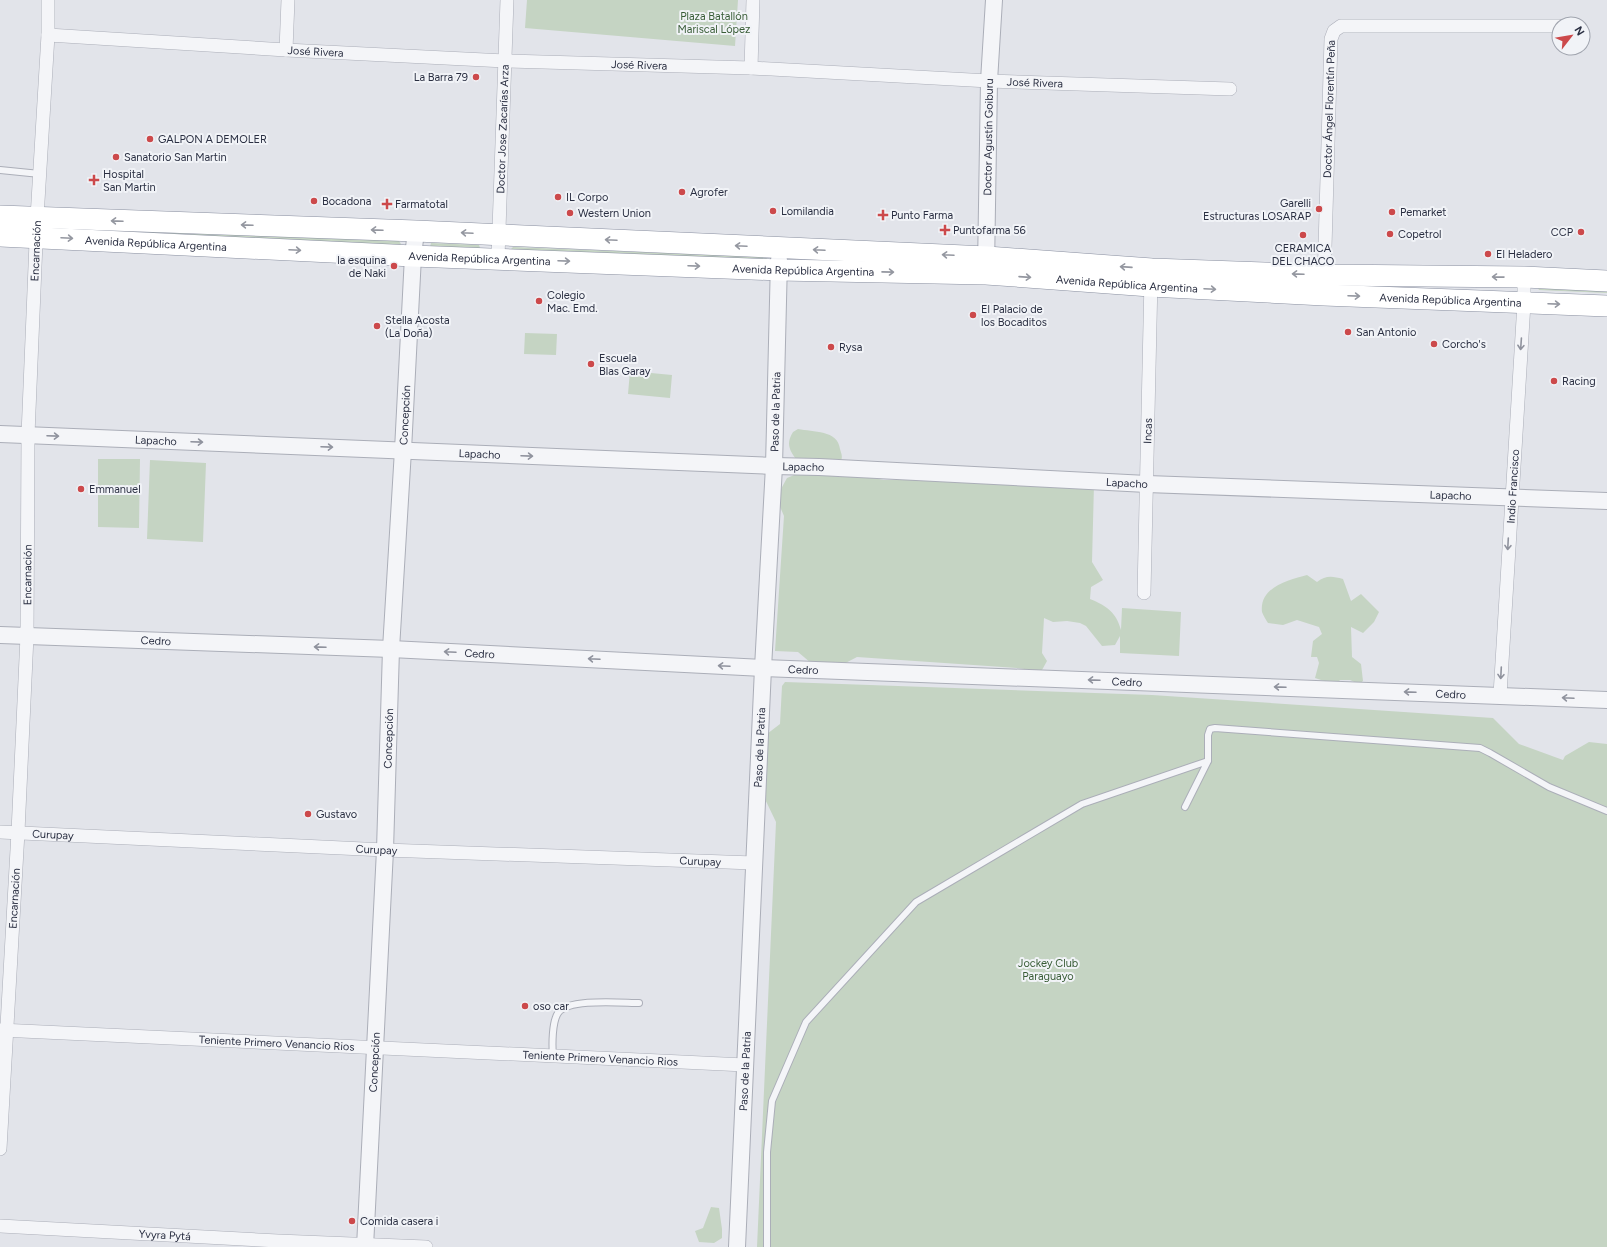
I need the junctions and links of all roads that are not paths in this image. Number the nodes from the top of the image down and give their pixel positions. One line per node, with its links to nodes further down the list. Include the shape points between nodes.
1 (48, 0): 7 (street, Encarnación)
2 (288, 0): 8 (street)
3 (507, 0): 9 (street, Doctor Jose Zacarías Arza)
4 (753, 0): 10 (street)
5 (994, 0): 11 (street, Doctor Agustín Goiburu)
6 (1551, 26): 28 (street, Doctor Ángel Florentín Peña, via 1341,26 1334,31 1331,38)
7 (48, 35): 8 (street, José Rivera); 14 (street, Encarnación)
8 (286, 50): 9 (street, José Rivera)
9 (505, 61): 10 (street, José Rivera); 18 (street, Doctor Jose Zacarías Arza)
10 (751, 68): 11 (street, José Rivera)
11 (989, 80): 12 (street, José Rivera); 23 (street, Doctor Agustín Goiburu)
12 (1230, 89)
13 (0, 170): 14 (lane)
14 (40, 174): 16 (street, Encarnación)
15 (0, 216): 16 (highway, Avenida República Argentina)
16 (37, 228): 17 (highway, Avenida República Argentina, one-way to 16); 19 (highway, Avenida República Argentina); 21 (highway, Avenida República Argentina, one-way to 21); 32 (street, Encarnación)
17 (416, 231): 18 (highway, Avenida República Argentina, one-way to 17); 21 (street, Concepción)
18 (498, 235): 20 (highway, Avenida República Argentina, one-way to 18); 22 (street, Doctor Jose Zacarías Arza)
19 (0, 236)
20 (780, 248): 23 (highway, Avenida República Argentina, one-way to 20); 24 (street, Paso de la Patria)
21 (413, 256): 22 (highway, Avenida República Argentina); 33 (street, Concepción)
22 (498, 258): 24 (highway, Avenida República Argentina, one-way to 24)
23 (987, 266): 24 (highway, Avenida República Argentina, one-way to 23); 25 (highway, Avenida República Argentina)
24 (779, 270): 34 (street, Paso de la Patria)
25 (1151, 277): 28 (highway, Avenida República Argentina); 35 (street, Incas)
26 (1524, 277): 27 (highway, Avenida República Argentina); 28 (highway, Avenida República Argentina, one-way to 28); 29 (street, Indio Francisco)
27 (1607, 281)
28 (1324, 285): 29 (highway, Avenida República Argentina, one-way to 29)
29 (1524, 303): 30 (highway, Avenida República Argentina, one-way to 30); 36 (street, Indio Francisco, one-way to 36)
30 (1607, 306)
31 (0, 434): 32 (street, Lapacho)
32 (28, 435): 33 (street, Lapacho, one-way to 33); 40 (street, Encarnación)
33 (403, 450): 34 (street, Lapacho, one-way to 34); 41 (street, Concepción)
34 (774, 466): 35 (street, Lapacho); 42 (street, Paso de la Patria)
35 (1147, 484): 36 (street, Lapacho); 38 (street, Incas)
36 (1511, 497): 37 (street, Lapacho); 43 (street, Indio Francisco, one-way to 43)
37 (1607, 501)
38 (1144, 593)
39 (0, 634): 40 (street, Cedro)
40 (27, 636): 41 (street, Cedro, one-way to 40); 49 (street, Encarnación)
41 (391, 649): 42 (street, Cedro, one-way to 41); 50 (street, Concepción)
42 (763, 668): 43 (street, Cedro, one-way to 42); 51 (street, Paso de la Patria)
43 (1500, 695): 44 (street, Cedro, one-way to 43)
44 (1607, 700)
45 (1208, 761): 46 (lane); 47 (lane, via 1208,735 1210,729 1215,728 1480,748 1549,787); 62 (lane, via 1082,804 916,902 806,1022 772,1101 767,1152)
46 (1185, 807)
47 (1607, 811)
48 (0, 832): 49 (street, Curupay)
49 (18, 832): 50 (street, Curupay); 53 (street, Encarnación)
50 (385, 850): 51 (street, Curupay); 54 (street, Concepción)
51 (754, 863): 56 (street, Paso de la Patria)
52 (639, 1003): 55 (lane, via 566,1006 558,1013 552,1040)
53 (4, 1030): 54 (street, Teniente Primero Venancio Rios); 57 (street, Encarnación)
54 (375, 1048): 55 (street, Teniente Primero Venancio Rios); 59 (street, Concepción)
55 (553, 1056): 56 (street, Teniente Primero Venancio Rios)
56 (745, 1065): 61 (street, Paso de la Patria)
57 (0, 1149)
58 (0, 1226): 59 (street, Yvyra Pytá)
59 (365, 1246): 60 (street, Yvyra Pytá)
60 (426, 1247)
61 (736, 1247)
62 (767, 1247)

